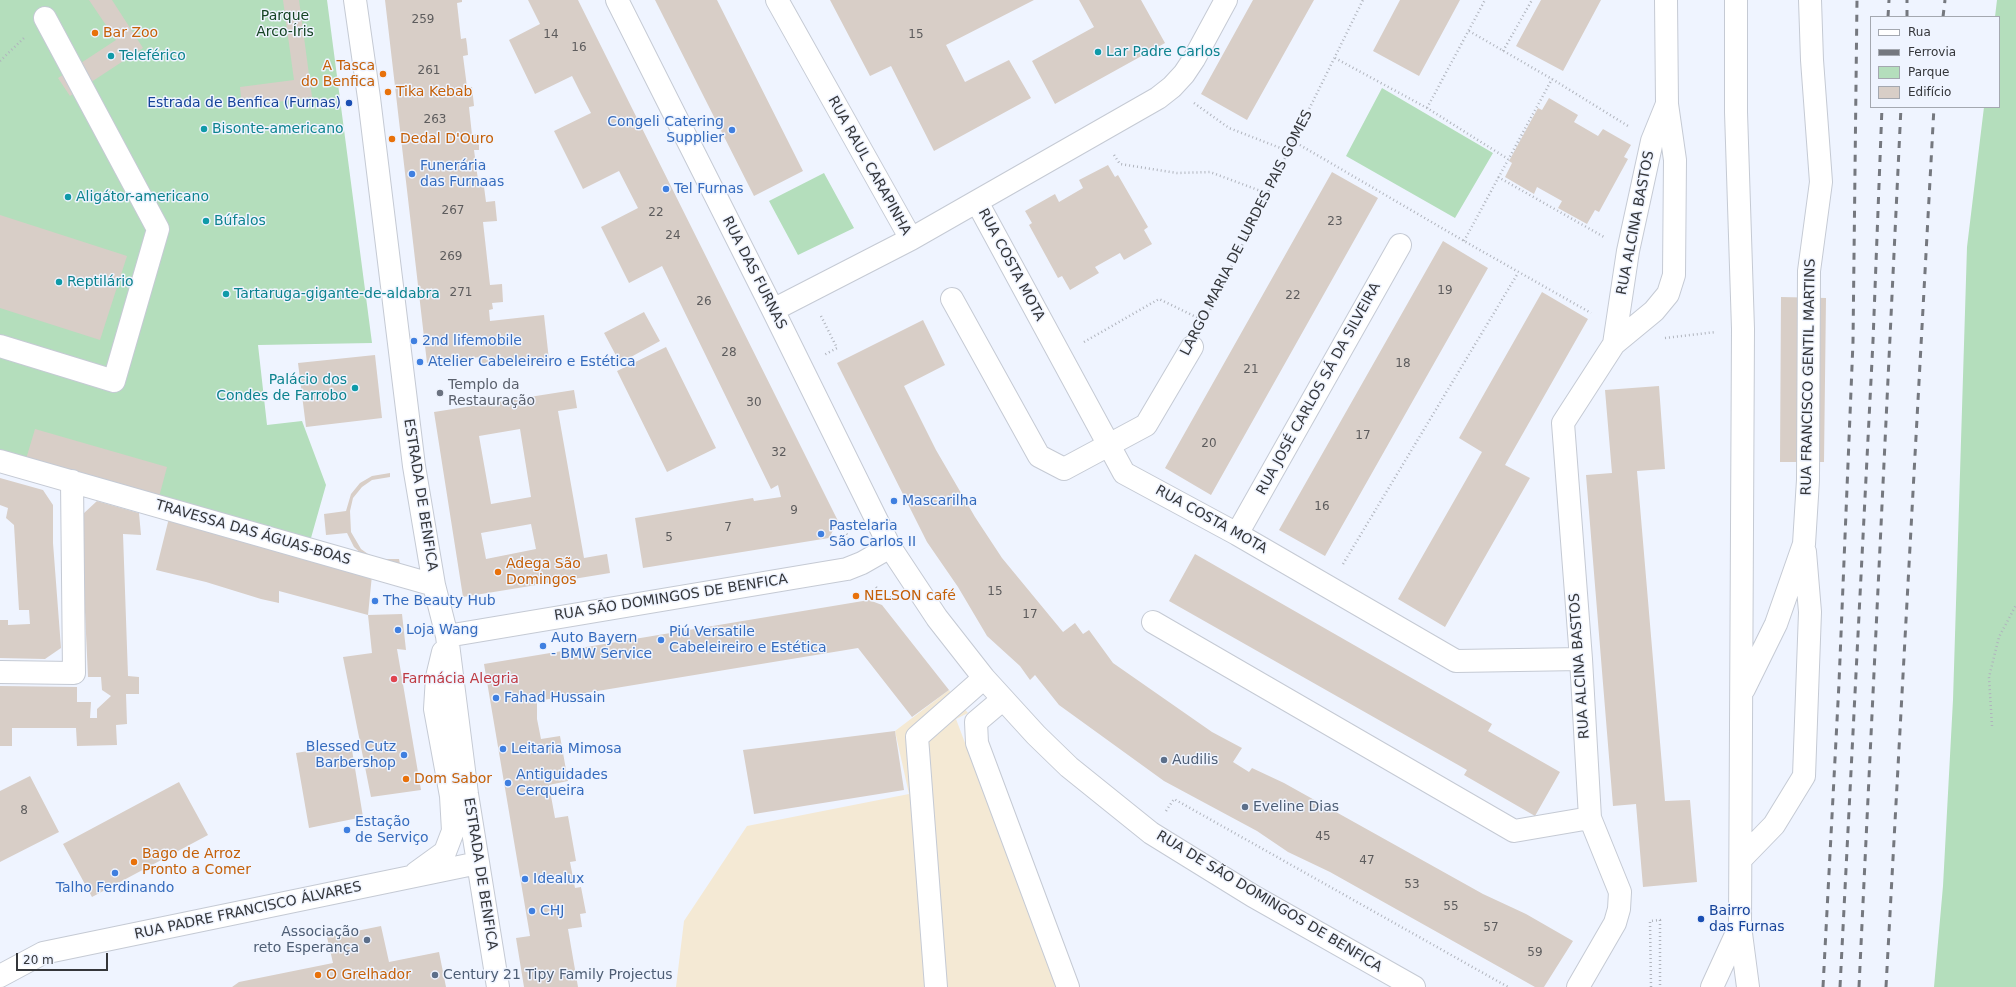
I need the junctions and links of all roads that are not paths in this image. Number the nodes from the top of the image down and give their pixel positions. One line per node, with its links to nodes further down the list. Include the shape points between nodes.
1 (355, 0): 24 (street, ESTRADA DE BENFICA, via 414,466)
2 (617, 0): 14 (street, RUA DAS FURNAS)
3 (777, 0): 11 (street, RUA RAUL CARAPINHA)
4 (1226, 0): 10 (street, via 1194,59 1172,88)
5 (1666, 0): 9 (street, RUA ALCINA BASTOS)
6 (1736, 0): 30 (street, RUA FRANCISCO GENTIL MARTINS, via 1736,112 1743,329)
7 (1810, 0): 22 (street, RUA FRANCISCO GENTIL MARTINS, via 1821,182 1809,271 1808,480)
8 (45, 18): 16 (street, via 158,229 114,381)
9 (1667, 104): 15 (street, RUA ALCINA BASTOS, via 1652,141 1628,251); 15 (street, RUA ALCINA BASTOS, via 1675,160 1674,275 1668,294 1654,311)
10 (977, 202): 11 (street); 18 (street, RUA COSTA MOTA)
11 (911, 239): 14 (street, RUA RAUL CARAPINHA)
12 (1400, 245): 21 (street, RUA JOSÉ CARLOS SÁ DA SILVEIRA)
13 (952, 299): 18 (street, LARGO MARIA DE LURDES PAIS GOMES, via 1039,456 1064,469)
14 (774, 310): 23 (street, RUA DAS FURNAS)
15 (1614, 344): 27 (street, RUA ALCINA BASTOS, via 1563,423)
16 (0, 346)
17 (1192, 347): 18 (street, LARGO MARIA DE LURDES PAIS GOMES, via 1146,425)
18 (1108, 446): 21 (street, RUA COSTA MOTA, via 1124,473)
19 (0, 461): 20 (street, TRAVESSA DAS ÁGUAS-BOAS)
20 (72, 481): 24 (street, TRAVESSA DAS ÁGUAS-BOAS); 28 (street, via 74,673)
21 (1237, 534): 27 (street, RUA COSTA MOTA, via 1456,661)
22 (1804, 544): 30 (street, RUA FRANCISCO GENTIL MARTINS, via 1776,624); 33 (street, via 1810,612 1804,776 1774,825)
23 (890, 547): 26 (street, RUA SÃO DOMINGOS DE BENFICA, via 862,563 847,568); 29 (street, RUA DE SÃO DOMINGOS DE BENFICA, via 938,618)
24 (434, 585): 26 (street, ESTRADA DE BENFICA)
25 (1152, 622): 32 (street, via 1514,831)
26 (446, 636): 34 (street, ESTRADA DE BENFICA); 35 (street, via 437,677 435,709 451,796 453,831 445,852)
27 (1581, 660): 32 (street, RUA ALCINA BASTOS)
28 (0, 672)
29 (984, 678): 31 (street, RUA DE SÃO DOMINGOS DE BENFICA); 40 (street, via 917,737)
30 (1741, 694): 33 (street, RUA FRANCISCO GENTIL MARTINS)
31 (1002, 700): 41 (street, via 976,722 977,743); 42 (street, RUA DE SÃO DOMINGOS DE BENFICA, via 1069,767 1151,833 1253,896)
32 (1590, 818): 43 (street, RUA ALCINA BASTOS, via 1616,878 1620,892 1619,910 1615,923)
33 (1741, 858): 36 (street, RUA FRANCISCO GENTIL MARTINS)
34 (478, 863): 35 (street, RUA PADRE FRANCISCO ÁLVARES); 39 (street, ESTRADA DE BENFICA)
35 (411, 877): 37 (street, RUA PADRE FRANCISCO ÁLVARES, via 43,953)
36 (1740, 926): 38 (street, RUA FRANCISCO GENTIL MARTINS); 44 (street)
37 (0, 976)
38 (1716, 982)
39 (498, 987)
40 (936, 987)
41 (1068, 987)
42 (1414, 987)
43 (1578, 987)
44 (1748, 987)

